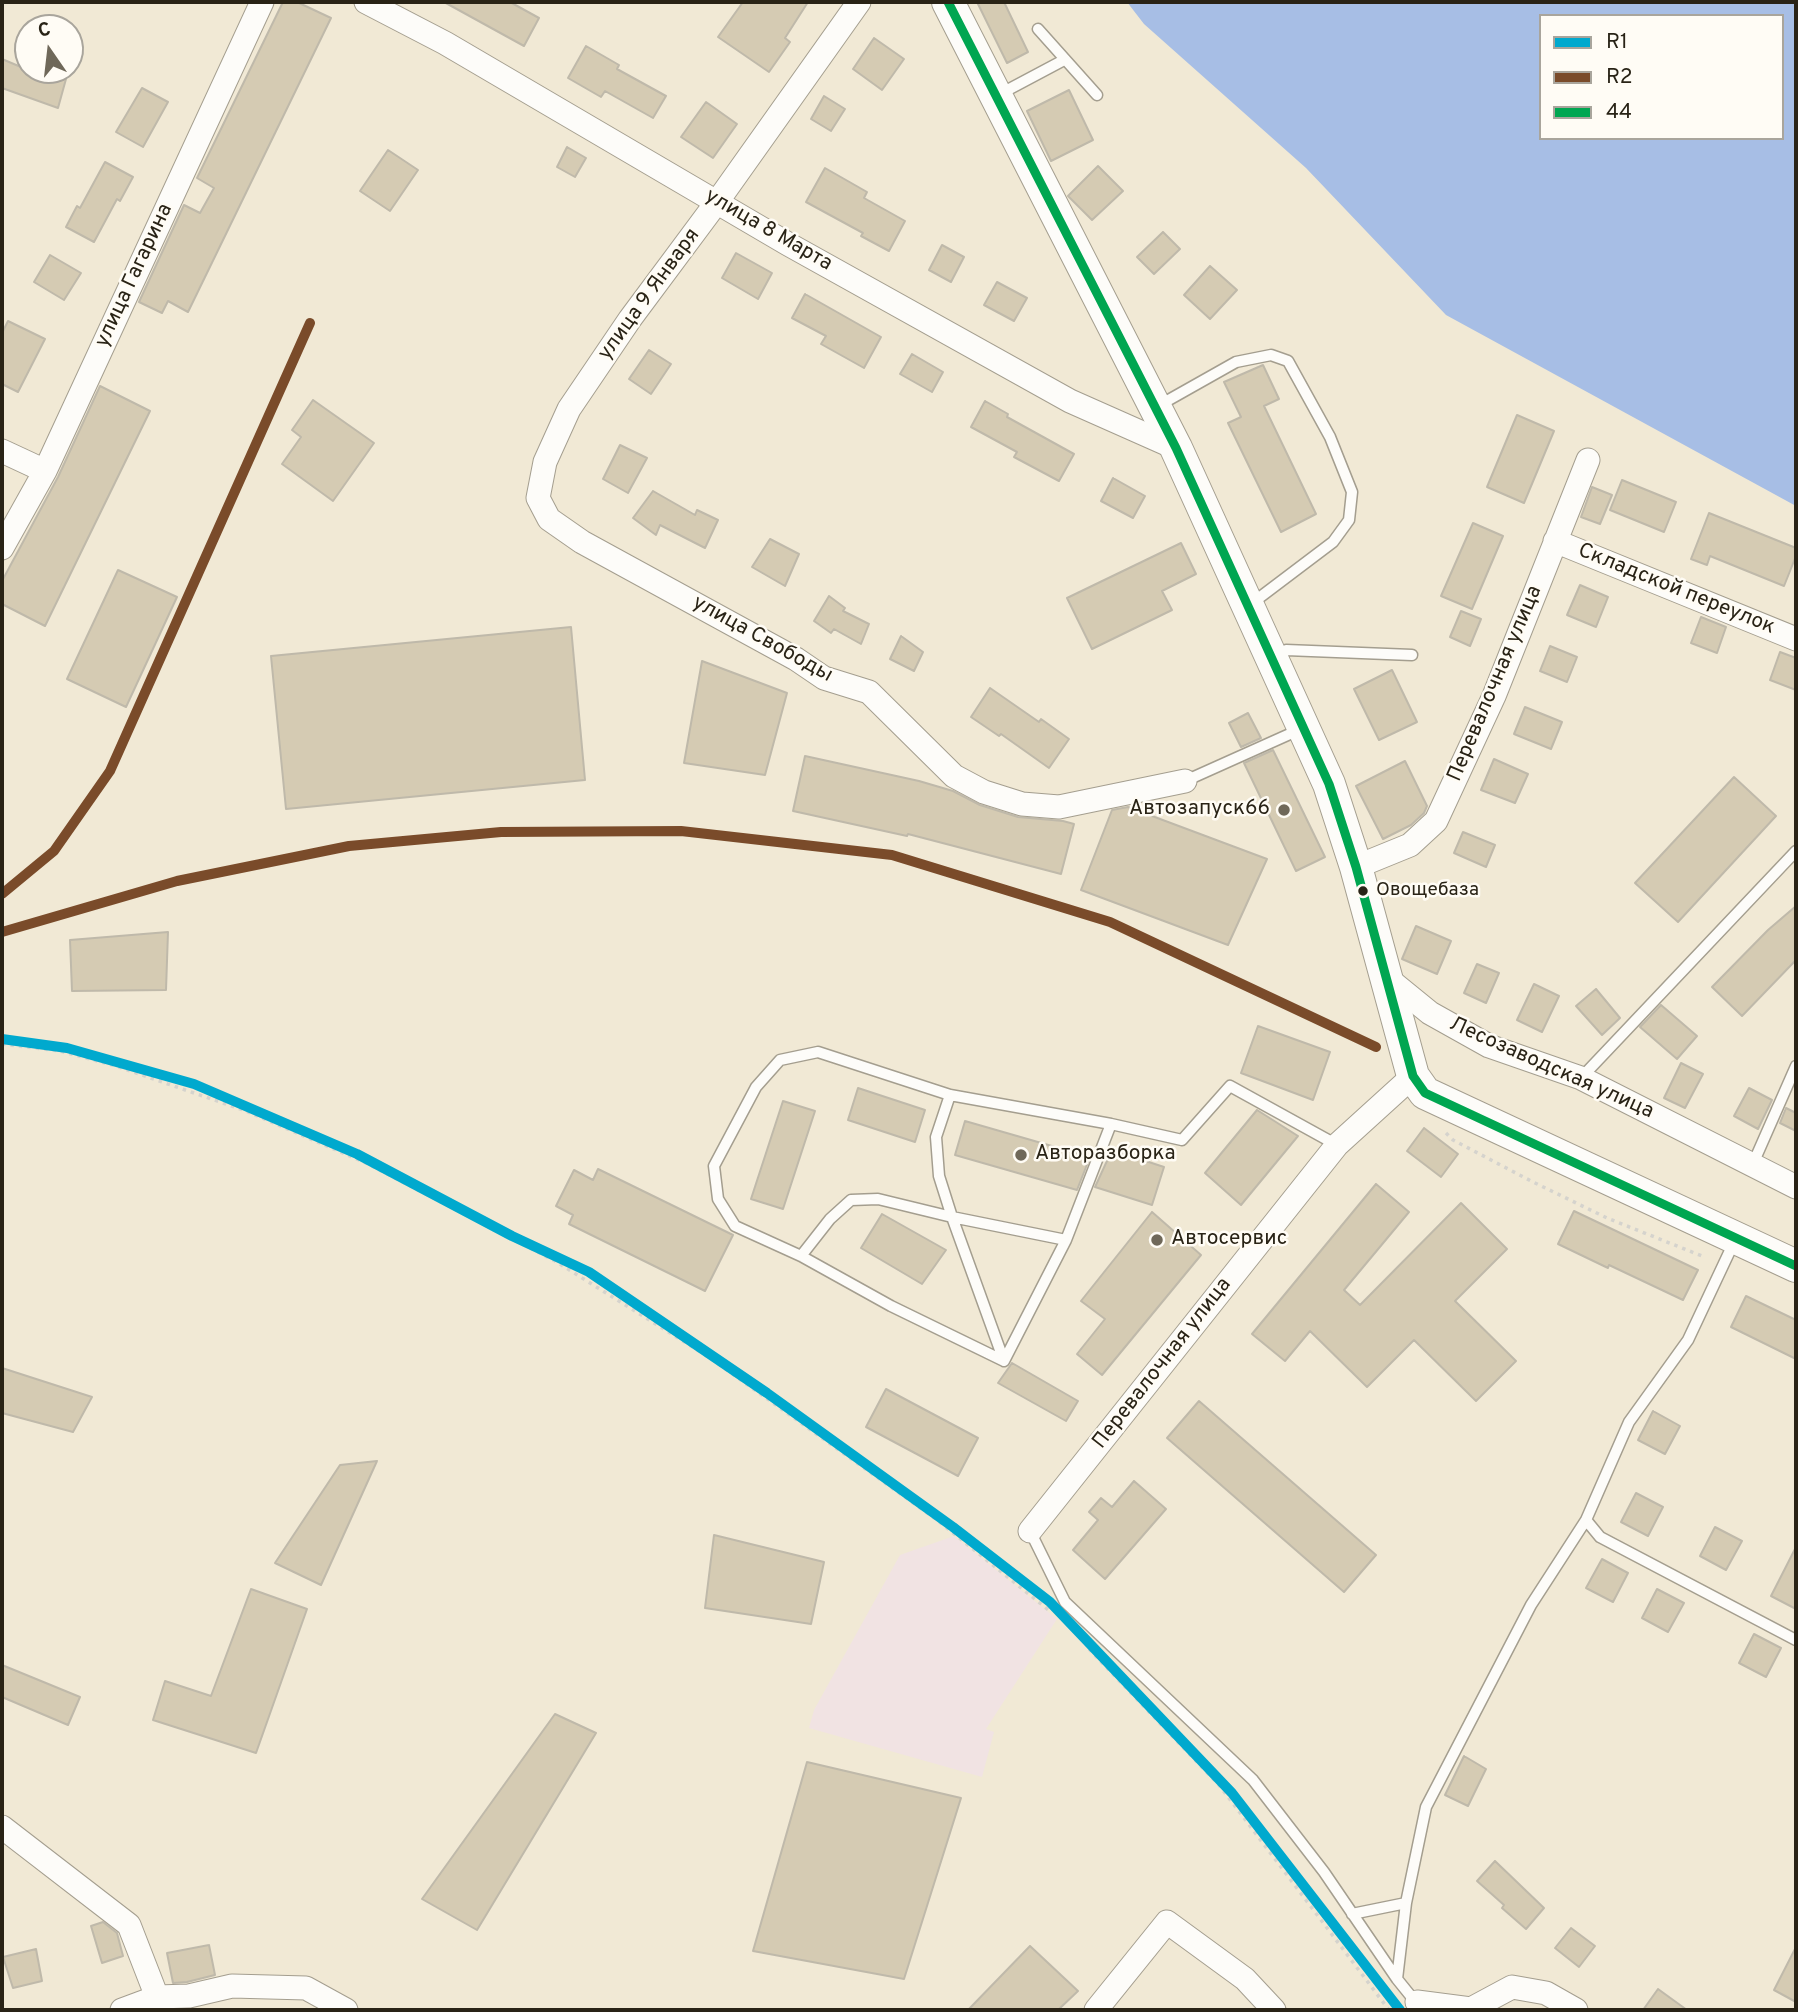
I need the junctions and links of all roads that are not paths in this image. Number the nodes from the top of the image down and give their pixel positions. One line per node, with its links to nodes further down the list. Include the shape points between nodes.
1 (262, 2): 14 (street, улица Гагарина)
2 (366, 2): 9 (street, улица 8 Марта)
3 (859, 2): 9 (street, улица 9 Января)
4 (948, 2): 8 (street)
5 (1038, 29): 6 (lane)
6 (1064, 60): 7 (lane); 8 (lane)
7 (1097, 95)
8 (997, 96): 10 (street)
9 (717, 202): 11 (street, улица 8 Марта, via 1070,401); 15 (street, улица 9 Января, via 569,410 545,462)
10 (1154, 405): 11 (street); 18 (lane, via 1236,362 1271,355 1288,361 1330,437 1352,492 1349,520 1333,542)
11 (1176, 448): 18 (street)
12 (2, 451): 14 (street)
13 (1588, 460): 16 (street, Перевалочная улица)
14 (45, 471): 17 (street, улица Гагарина)
15 (538, 498): 23 (street, улица Свободы, via 549,519 582,542 824,678 869,692 954,776 984,792 1022,804 1059,807)
16 (1555, 541): 19 (street, Складской переулок); 25 (street, Перевалочная улица, via 1494,696 1436,821 1410,845)
17 (2, 548)
18 (1249, 605): 21 (street)
19 (1796, 639)
20 (1412, 654): 21 (lane, via 1286,650)
21 (1272, 656): 22 (street)
22 (1304, 728): 23 (lane); 25 (street, via 1329,784)
23 (1185, 781)
24 (1796, 851): 29 (lane)
25 (1356, 867): 26 (street)
26 (1387, 978): 28 (street); 29 (street, Лесозаводская улица, via 1430,1013 1489,1046)
27 (1796, 1066): 33 (lane)
28 (1413, 1076): 32 (street, Перевалочная улица); 36 (street, via 1425,1093)
29 (1581, 1078): 33 (street, Лесозаводская улица)
30 (950, 1095): 31 (lane); 35 (lane, via 936,1137 939,1177); 38 (lane, via 818,1052 780,1060 756,1087 714,1166 718,1199 735,1226)
31 (1111, 1124): 32 (lane, via 1182,1140 1230,1086); 37 (lane)
32 (1337, 1144): 42 (street, Перевалочная улица)
33 (1752, 1166): 34 (street, Лесозаводская улица)
34 (1796, 1187)
35 (952, 1217): 37 (lane); 38 (lane, via 877,1199 851,1200); 40 (lane)
36 (1737, 1237): 39 (street); 41 (lane, via 1688,1340 1629,1422)
37 (1066, 1240): 40 (lane)
38 (801, 1256): 40 (lane)
39 (1796, 1266)
40 (1004, 1361)
41 (1586, 1520): 43 (lane, via 1600,1537); 45 (lane, via 1531,1605 1426,1807)
42 (1030, 1531): 46 (lane, via 1065,1602 1254,1780)
43 (1796, 1640)
44 (2, 1827): 48 (street, via 129,1925)
45 (1406, 1903): 46 (lane); 47 (lane)
46 (1352, 1914): 47 (lane)
47 (1397, 1979): 49 (lane)
48 (157, 1997): 50 (street); 51 (street, via 189,1996 232,1986 306,1988)
49 (1419, 2006): 54 (street, via 1471,2009 1512,1986 1546,1993)
50 (122, 2010)
51 (346, 2010)
52 (1096, 2010): 53 (street, via 1167,1923 1245,1979)
53 (1274, 2010)
54 (1576, 2010)

